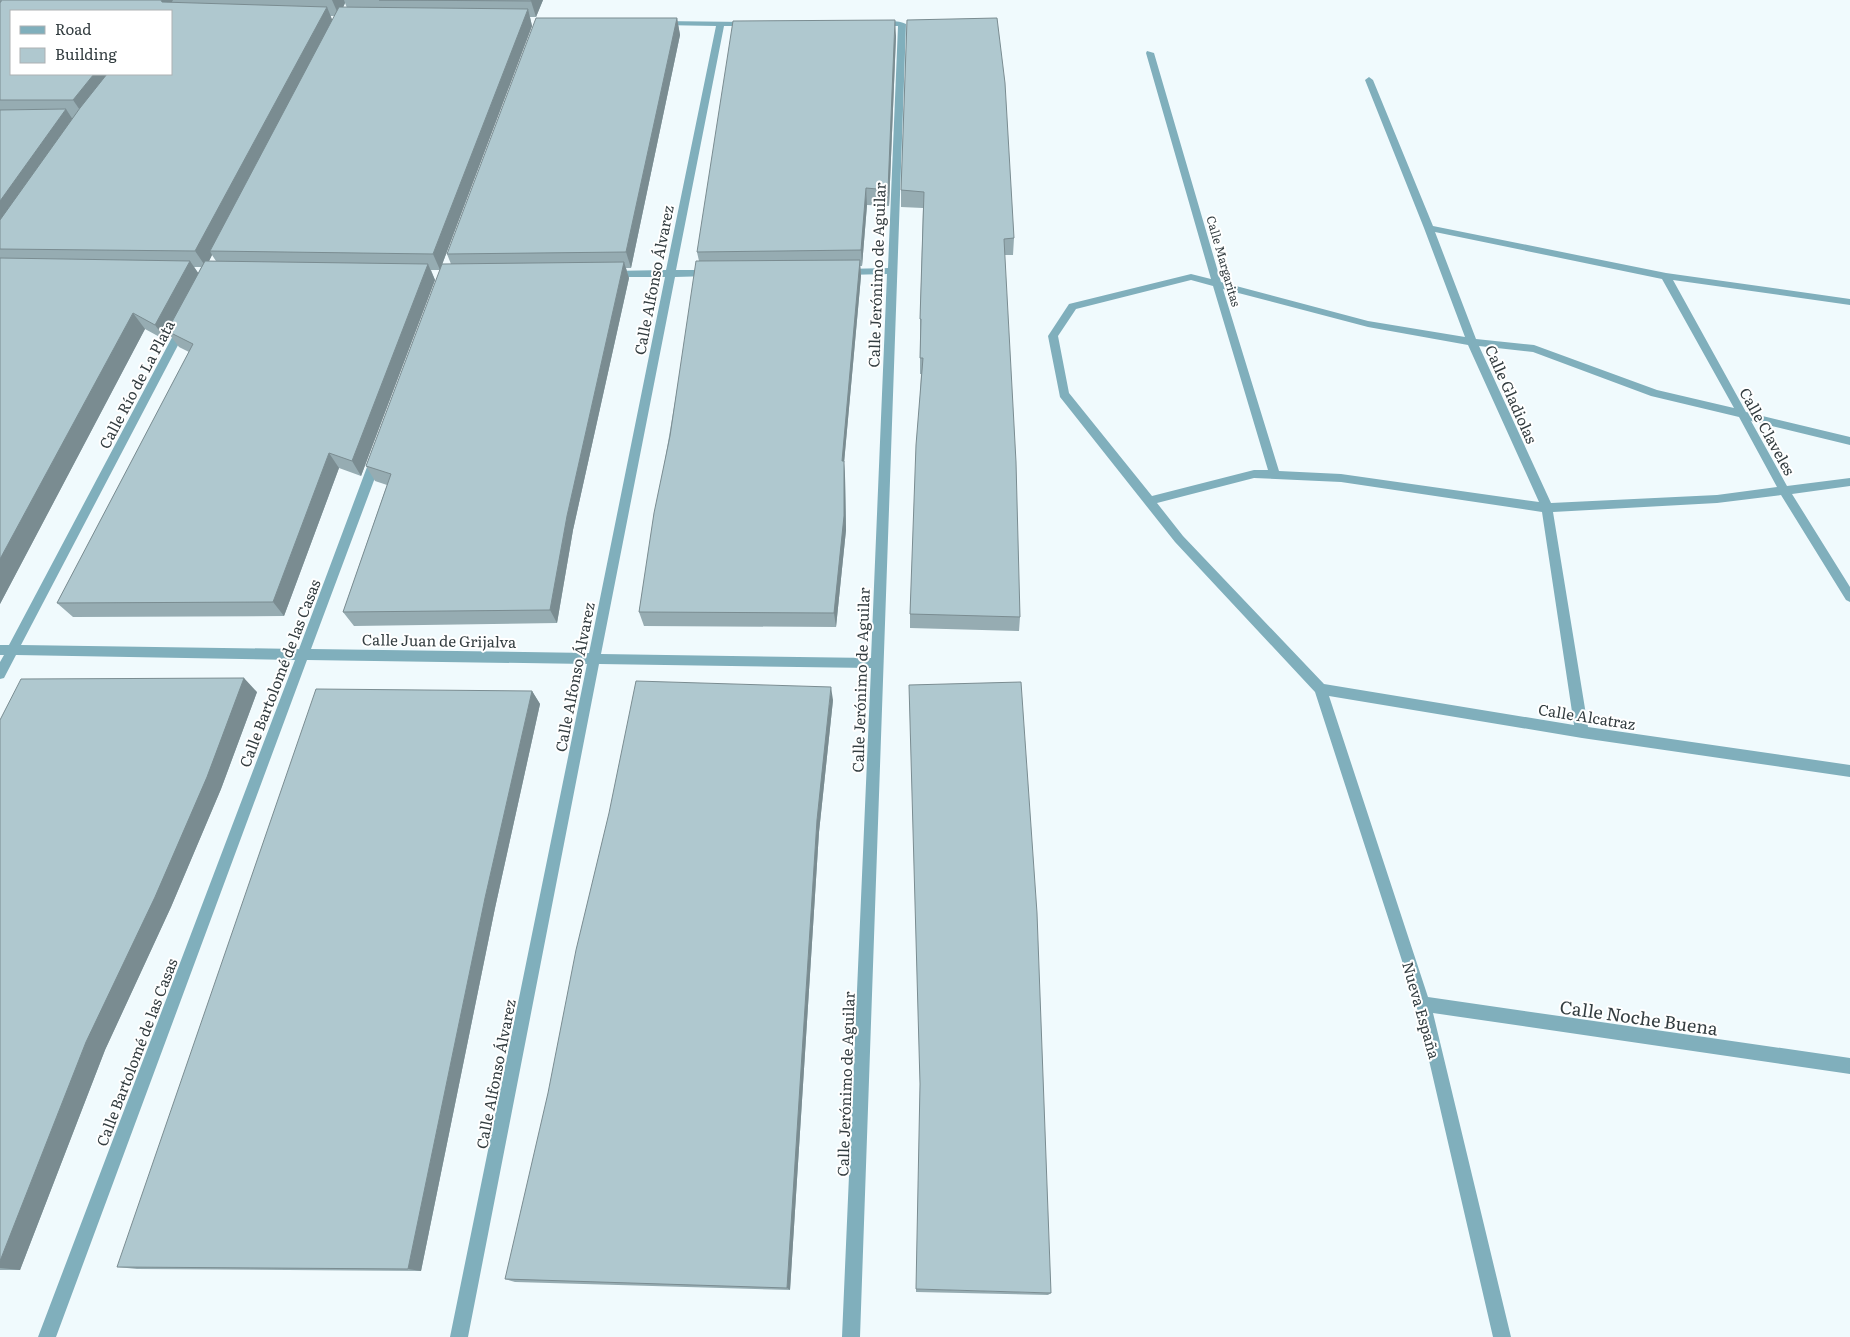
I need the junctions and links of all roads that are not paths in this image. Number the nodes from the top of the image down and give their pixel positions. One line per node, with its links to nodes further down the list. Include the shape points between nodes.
1 (654, 22): 2 (street)
2 (720, 24): 3 (street); 10 (street, Calle Alfonso Álvarez)
3 (759, 24)
4 (873, 24): 8 (street, Calle Jerónimo de Aguilar, via 902,24)
5 (1150, 53): 14 (street, Calle Margaritas)
6 (1369, 80): 7 (street, Calle Gladiolas)
7 (1429, 228): 13 (street); 17 (street, Calle Gladiolas)
8 (893, 271): 9 (street); 30 (street, Calle Jerónimo de Aguilar)
9 (835, 272)
10 (671, 273): 11 (street); 12 (street); 29 (street, Calle Alfonso Álvarez)
11 (719, 273)
12 (602, 274)
13 (1666, 276): 15 (street); 18 (street, Calle Claveles)
14 (1217, 284): 17 (street, via 1368,324); 21 (street, Calle Margaritas); 24 (street, via 1191,277 1073,306 1054,336 1064,394)
15 (1850, 302)
16 (188, 315): 27 (street, Calle Río de La Plata)
17 (1472, 342): 18 (street, via 1534,349 1655,393); 25 (street, Calle Gladiolas)
18 (1742, 416): 19 (street); 23 (street, Calle Claveles)
19 (1850, 441)
20 (379, 451): 28 (street, Calle Bartolomé de las Casas)
21 (1276, 475): 24 (street, via 1254,474); 25 (street, via 1341,478)
22 (1850, 482): 23 (street)
23 (1784, 490): 25 (street, via 1717,499); 26 (street, Calle Claveles)
24 (1150, 501): 32 (street, via 1179,539)
25 (1547, 508): 33 (street, Calle Gladiolas)
26 (1850, 597)
27 (6, 650): 28 (street, Calle Juan de Grijalva); 31 (street, Calle Río de La Plata)
28 (303, 654): 29 (street, Calle Juan de Grijalva); 37 (street, Calle Bartolomé de las Casas)
29 (594, 659): 30 (street, Calle Juan de Grijalva); 38 (street, Calle Alfonso Álvarez)
30 (877, 663): 39 (street, Calle Jerónimo de Aguilar)
31 (0, 674)
32 (1320, 689): 33 (street, Calle Alcatraz); 35 (street, Nueva España)
33 (1582, 732): 34 (street, Calle Alcatraz)
34 (1850, 771)
35 (1423, 1004): 36 (street, Calle Noche Buena); 40 (street, Nueva España)
36 (1850, 1066)
37 (47, 1337)
38 (459, 1337)
39 (851, 1337)
40 (1502, 1337)

